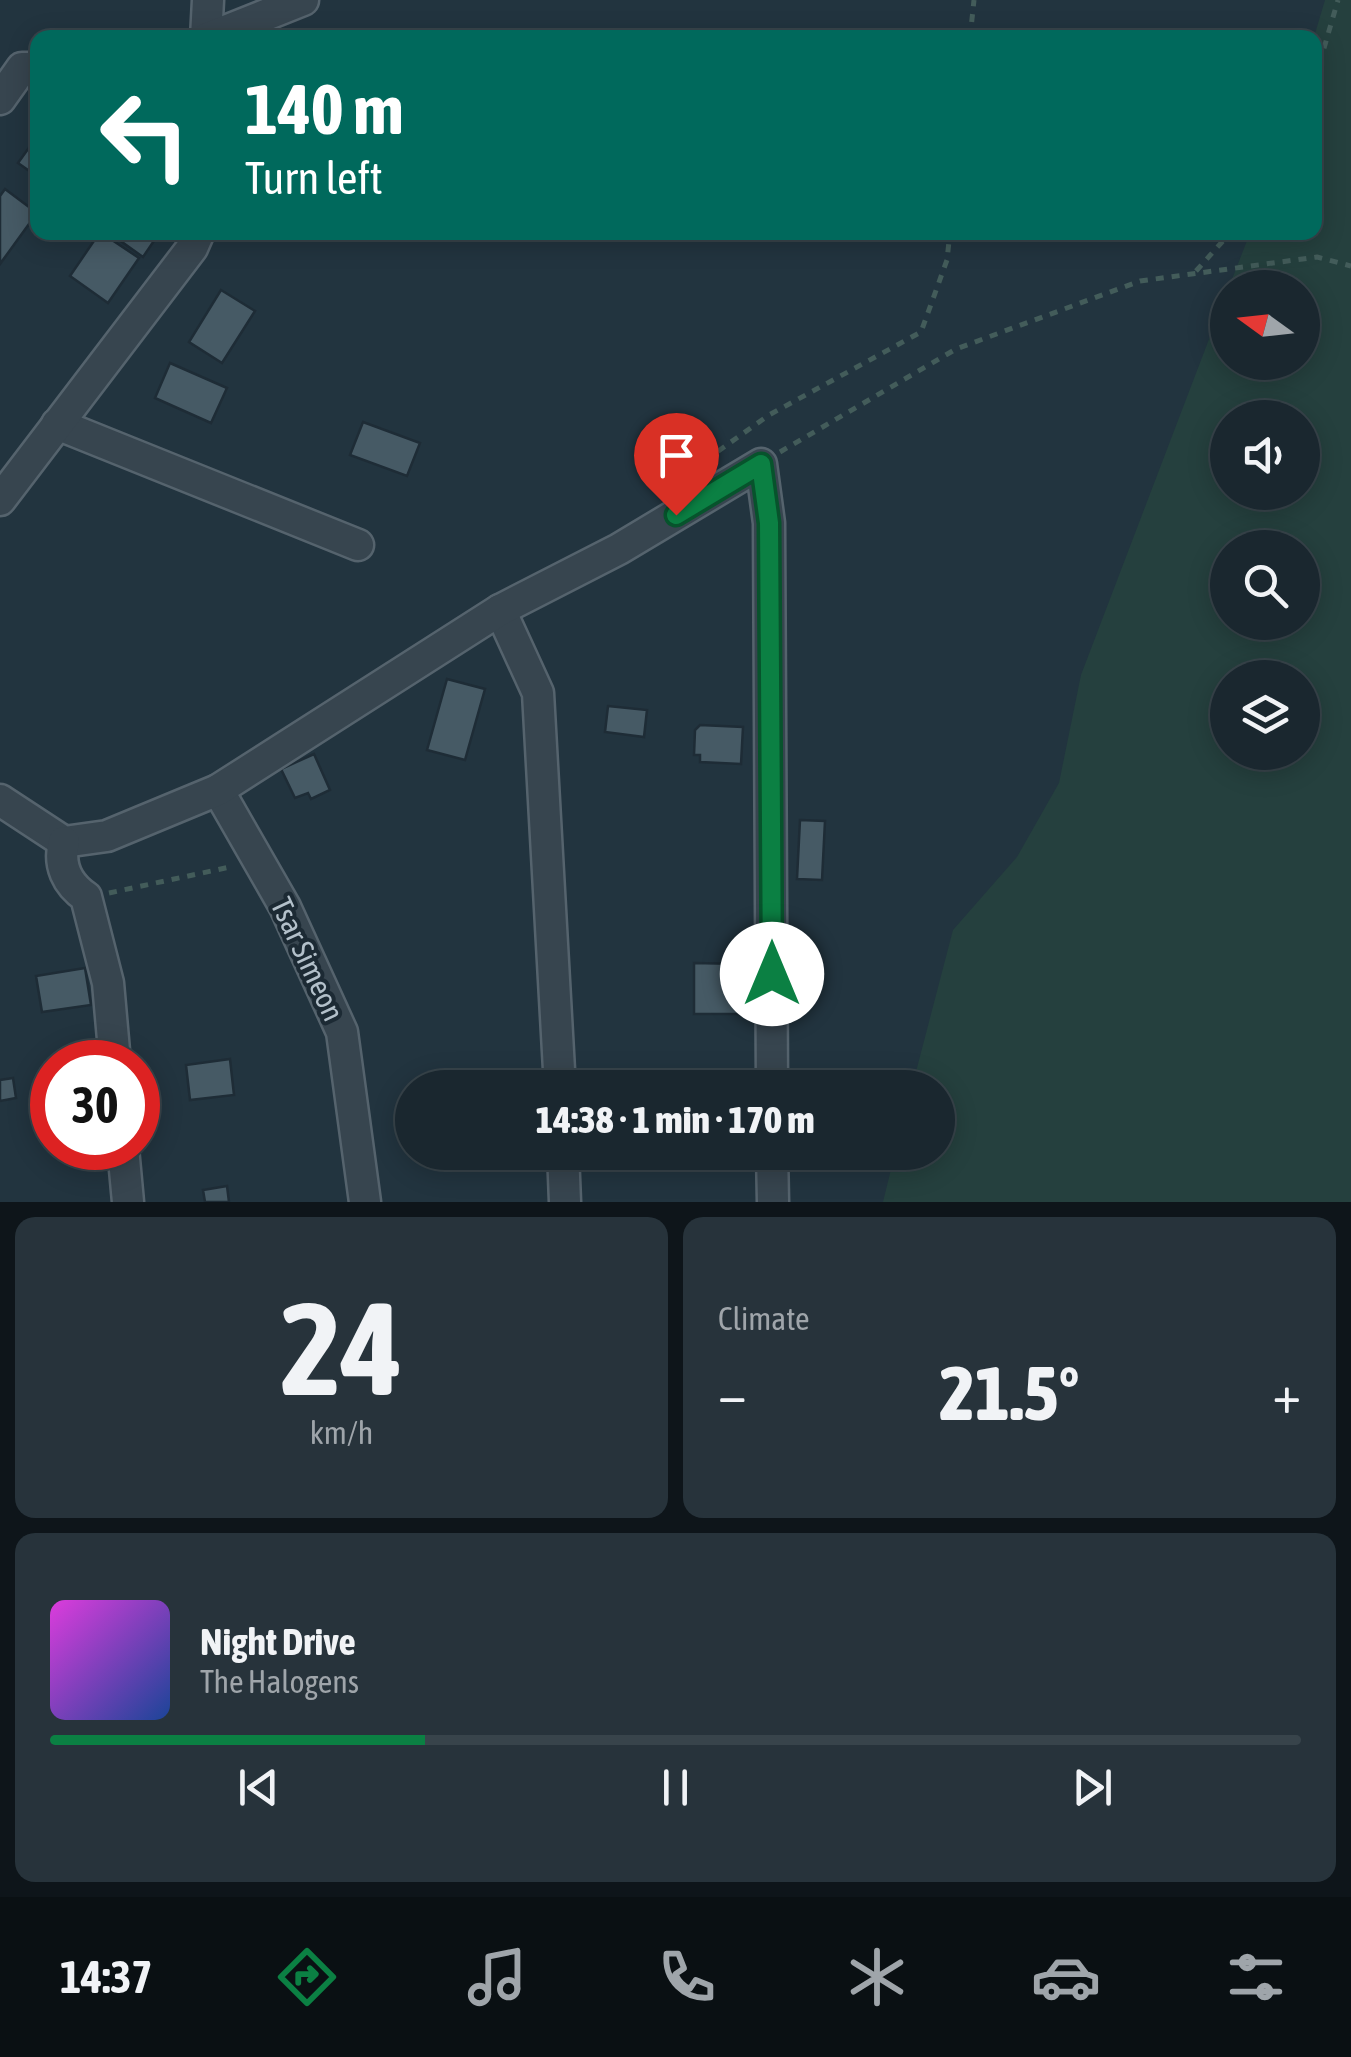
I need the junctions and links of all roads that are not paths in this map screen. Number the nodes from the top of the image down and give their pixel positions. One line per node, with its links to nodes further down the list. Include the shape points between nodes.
1 (208, 0): 3 (street)
2 (303, 0): 4 (street)
3 (207, 30)
4 (227, 30)
5 (30, 68): 6 (street, via 22,68)
6 (0, 99)
7 (196, 240): 8 (street)
8 (57, 424): 9 (street); 10 (street)
9 (0, 500)
10 (358, 545)
11 (500, 610): 12 (street); 16 (street, via 538,693); 17 (street, via 761,464 769,523)
12 (218, 790): 14 (street, via 107,836); 22 (street, Tsar Simeon, via 316,968 342,1032)
13 (0, 800): 14 (street)
14 (64, 842): 15 (street, via 60,858 71,887 86,897 108,983)
15 (113, 1040)
16 (559, 1070)
17 (772, 1070)
18 (125, 1170): 21 (street)
19 (564, 1170): 23 (street)
20 (772, 1170): 24 (street)
21 (128, 1202)
22 (365, 1202)
23 (565, 1202)
24 (772, 1202)

